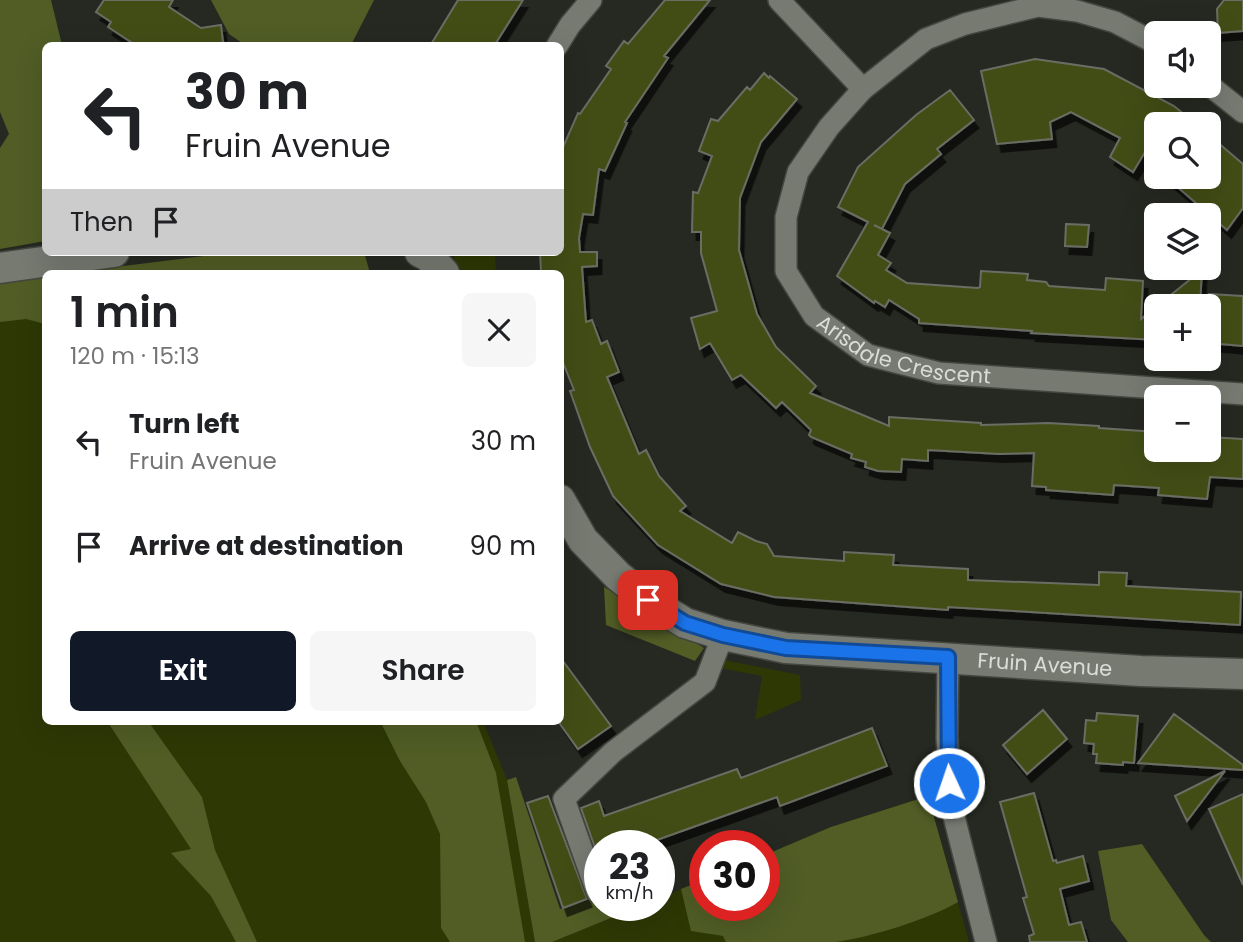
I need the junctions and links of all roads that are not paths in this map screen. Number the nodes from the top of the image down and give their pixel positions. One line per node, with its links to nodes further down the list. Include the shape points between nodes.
1 (592, 0): 5 (street)
2 (779, 0): 6 (street)
3 (1038, 3): 4 (street, Arisdale Crescent, via 1115,22); 6 (street, Arisdale Crescent, via 926,39)
4 (1144, 37)
5 (560, 42)
6 (863, 89): 11 (street, Arisdale Crescent, via 798,172 786,217 786,271 814,316 868,355 939,373)
7 (1221, 93): 8 (street)
8 (1241, 107)
9 (86, 256): 10 (street)
10 (0, 268)
11 (1243, 394)
12 (564, 507): 13 (street, Fruin Avenue, via 583,540 618,576 685,623)
13 (723, 635): 14 (street, Fruin Avenue, via 786,648); 16 (street, via 705,682 612,752 564,799)
14 (948, 657): 15 (street, Fruin Avenue); 17 (street, via 951,805)
15 (1243, 674)
16 (584, 855)
17 (986, 942)

